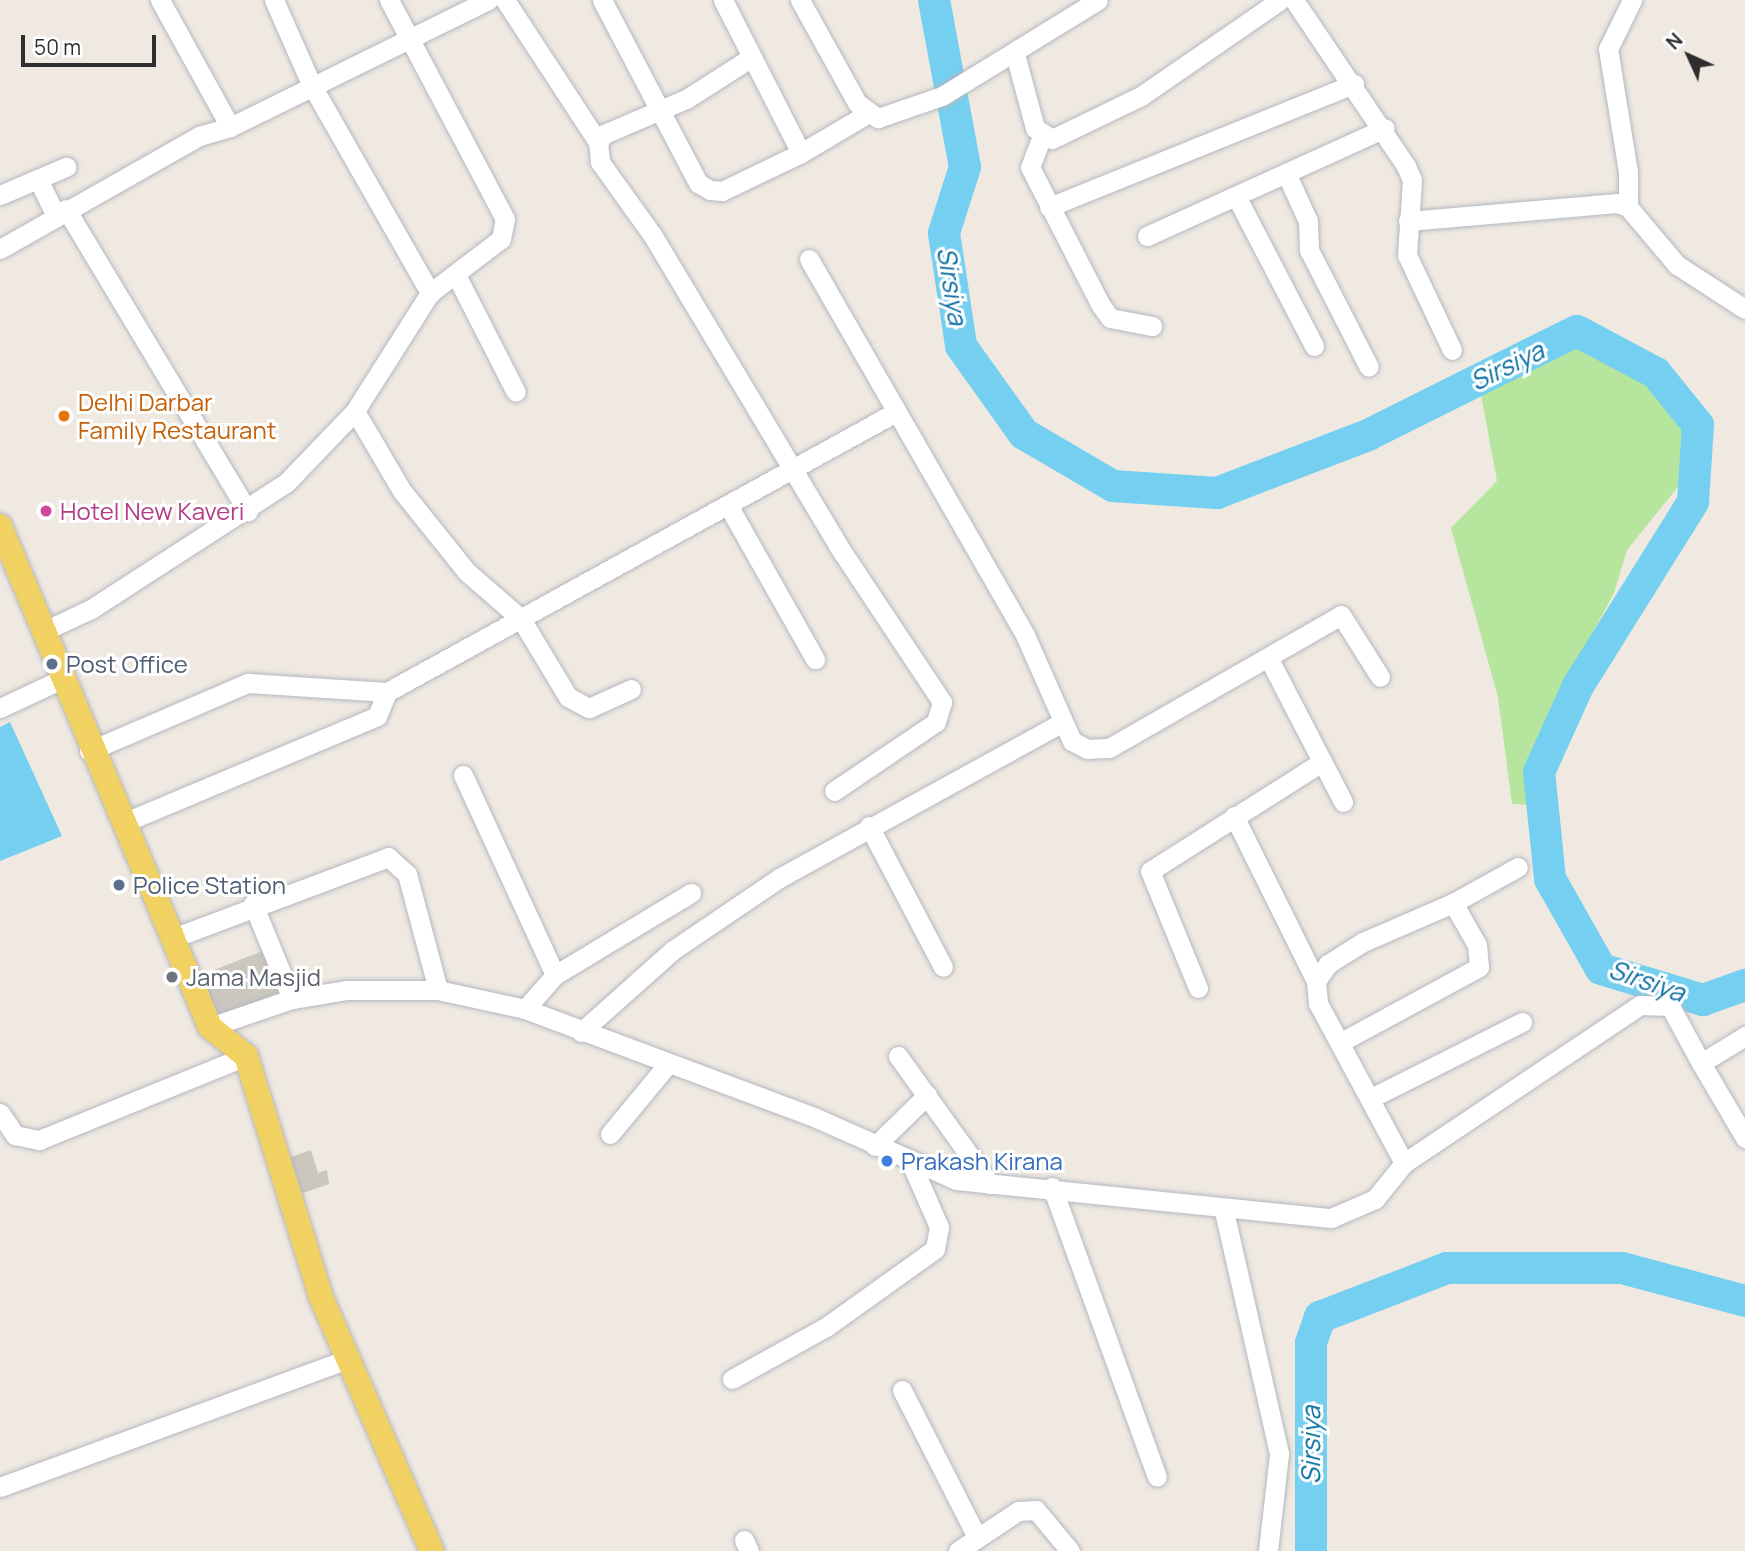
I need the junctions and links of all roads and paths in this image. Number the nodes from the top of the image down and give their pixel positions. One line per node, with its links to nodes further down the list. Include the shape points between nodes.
1 (160, 0): 20 (street)
2 (274, 0): 16 (street)
3 (389, 0): 13 (street)
4 (488, 0): 13 (street)
5 (505, 0): 23 (street)
6 (602, 0): 18 (street)
7 (723, 0): 14 (street)
8 (800, 0): 19 (street)
9 (1098, 0): 15 (street)
10 (1280, 0): 22 (street, via 1141,96 1066,133)
11 (1294, 0): 17 (street)
12 (1632, 0): 30 (street, via 1608,49 1628,172)
13 (408, 43): 16 (street); 37 (street, via 505,219 501,239 489,253)
14 (752, 57): 18 (street); 24 (street)
15 (1008, 58): 19 (street, via 942,96 878,118); 22 (street)
16 (311, 84): 20 (street); 38 (street)
17 (1354, 84): 21 (street); 31 (street)
18 (661, 112): 23 (street, via 614,128); 24 (street, via 698,183 709,190 722,191)
19 (867, 114): 24 (street)
20 (230, 128): 32 (street, via 199,136)
21 (1385, 128): 26 (street); 33 (street, via 1412,180)
22 (1042, 136): 31 (street, via 1028,157)
23 (597, 142): 47 (street, via 600,163 653,236)
24 (801, 153)
25 (66, 167): 27 (street)
26 (1286, 173): 29 (street); 43 (street, via 1308,221 1309,250)
27 (38, 179): 28 (street); 32 (street)
28 (0, 195)
29 (1236, 196): 34 (street); 41 (street)
30 (1628, 207): 33 (street); 39 (street, via 1677,265)
31 (1049, 208): 40 (street, via 1106,314)
32 (61, 213): 35 (street); 49 (street)
33 (1408, 221): 42 (street, via 1415,280)
34 (1147, 236)
35 (0, 249)
36 (809, 259): 46 (street)
37 (456, 275): 38 (street); 44 (street)
38 (430, 293): 45 (street)
39 (1745, 309)
40 (1152, 326)
41 (1314, 346)
42 (1452, 350)
43 (1369, 367)
44 (516, 392)
45 (355, 411): 49 (street, via 286,483); 51 (street, via 402,491 467,572)
46 (894, 413): 47 (street); 60 (street, via 1024,635)
47 (795, 471): 48 (street); 64 (street, via 942,702 936,722)
48 (729, 507): 51 (street); 53 (street)
49 (248, 512): 52 (street)
50 (1, 533): 52 (main road)
51 (521, 620): 57 (street, via 579,705 589,708); 58 (street)
52 (46, 630): 56 (main road)
53 (815, 659)
54 (1269, 659): 55 (street, via 1340,615); 60 (street, via 1109,748 1087,749); 62 (street)
55 (1380, 677)
56 (62, 679): 59 (street); 61 (main road)
57 (631, 689)
58 (387, 692): 61 (street, via 248,683); 67 (street, via 377,716)
59 (0, 708)
60 (1061, 723): 68 (street)
61 (89, 751): 67 (main road)
62 (1322, 762): 65 (street); 66 (street)
63 (463, 775): 75 (street)
64 (834, 791)
65 (1343, 802)
66 (1234, 816): 76 (street); 77 (street, via 1150,870)
67 (123, 823): 73 (main road)
68 (869, 826): 74 (street); 83 (street, via 673,950)
69 (1518, 867): 71 (street)
70 (691, 893): 75 (street)
71 (1453, 903): 76 (street, via 1363,942 1328,964); 85 (street, via 1477,945 1479,967)
72 (253, 904): 73 (street); 78 (street, via 394,858 407,874); 79 (street)
73 (173, 938): 82 (main road)
74 (943, 967)
75 (555, 975): 80 (street)
76 (1316, 981): 85 (street, via 1318,1003)
77 (1198, 988)
78 (438, 990): 79 (street, via 347,990); 80 (street)
79 (292, 999): 82 (street)
80 (525, 1009): 83 (street)
81 (1522, 1022): 91 (street)
82 (210, 1027): 86 (main road)
83 (581, 1032): 89 (street)
84 (1745, 1035): 88 (street)
85 (1342, 1042): 91 (street)
86 (246, 1056): 92 (street, via 39,1140 15,1135); 101 (main road, via 321,1297)
87 (898, 1056): 90 (street)
88 (1701, 1063): 94 (street); 97 (street, via 1670,1006 1640,1005)
89 (667, 1065): 93 (street); 95 (street, via 814,1117)
90 (928, 1095): 95 (street); 98 (street)
91 (1373, 1097): 97 (street)
92 (2, 1121)
93 (610, 1134)
94 (1745, 1138)
95 (874, 1146): 96 (street)
96 (911, 1163): 98 (street, via 956,1180); 102 (street, via 939,1227 935,1249 826,1327)
97 (1404, 1163): 100 (street, via 1375,1199 1331,1218)
98 (990, 1184): 99 (street)
99 (1052, 1187): 100 (street); 104 (street)
100 (1224, 1211): 110 (street, via 1279,1454)
101 (347, 1359): 105 (street); 107 (main road)
102 (732, 1379)
103 (902, 1390): 106 (street)
104 (1157, 1478)
105 (0, 1487)
106 (977, 1537): 108 (street); 109 (street, via 1018,1511 1036,1510)
107 (432, 1551)
108 (958, 1551)
109 (1070, 1551)
110 (1268, 1551)

